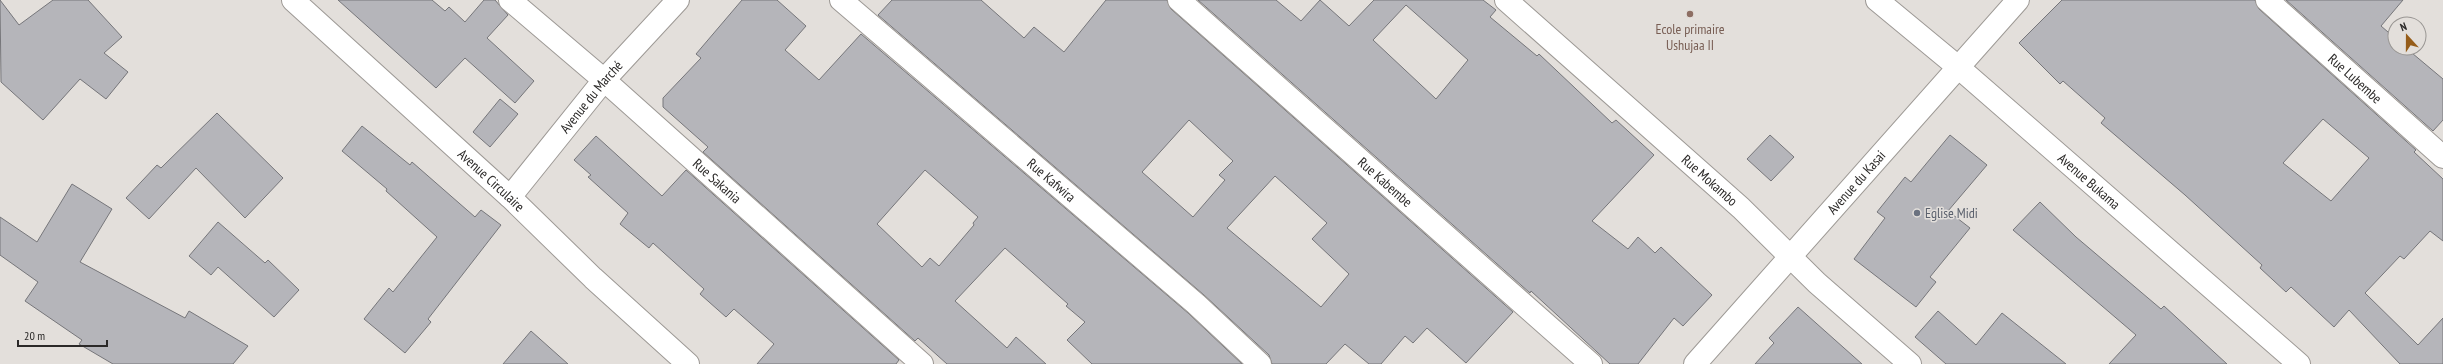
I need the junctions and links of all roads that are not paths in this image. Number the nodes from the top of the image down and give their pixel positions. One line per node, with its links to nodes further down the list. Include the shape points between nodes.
1 (293, 0): 13 (street, Avenue Circulaire)
2 (510, 0): 11 (street, Rue Sakania)
3 (678, 0): 11 (street, Avenue du Marché)
4 (841, 0): 17 (street, Rue Kafwira, via 1196,304)
5 (1179, 0): 18 (street, Rue Kabembe)
6 (1506, 0): 14 (street, Rue Mokambo, via 1741,208)
7 (1877, 0): 10 (street, Avenue Bukama)
8 (2018, 0): 10 (street, Avenue du Kasai)
9 (2267, 0): 12 (street, Rue Lubembe)
10 (1958, 67): 14 (street, Avenue du Kasai); 21 (street, Avenue Bukama)
11 (604, 80): 13 (street, Avenue du Marché); 16 (street, Rue Sakania)
12 (2443, 157)
13 (510, 197): 15 (street, Avenue Circulaire, via 593,278)
14 (1790, 256): 19 (street, Avenue du Kasai); 20 (street, Rue Mokambo, via 1817,283)
15 (688, 364)
16 (922, 364)
17 (1260, 364)
18 (1591, 364)
19 (1695, 364)
20 (1910, 364)
21 (2299, 364)

